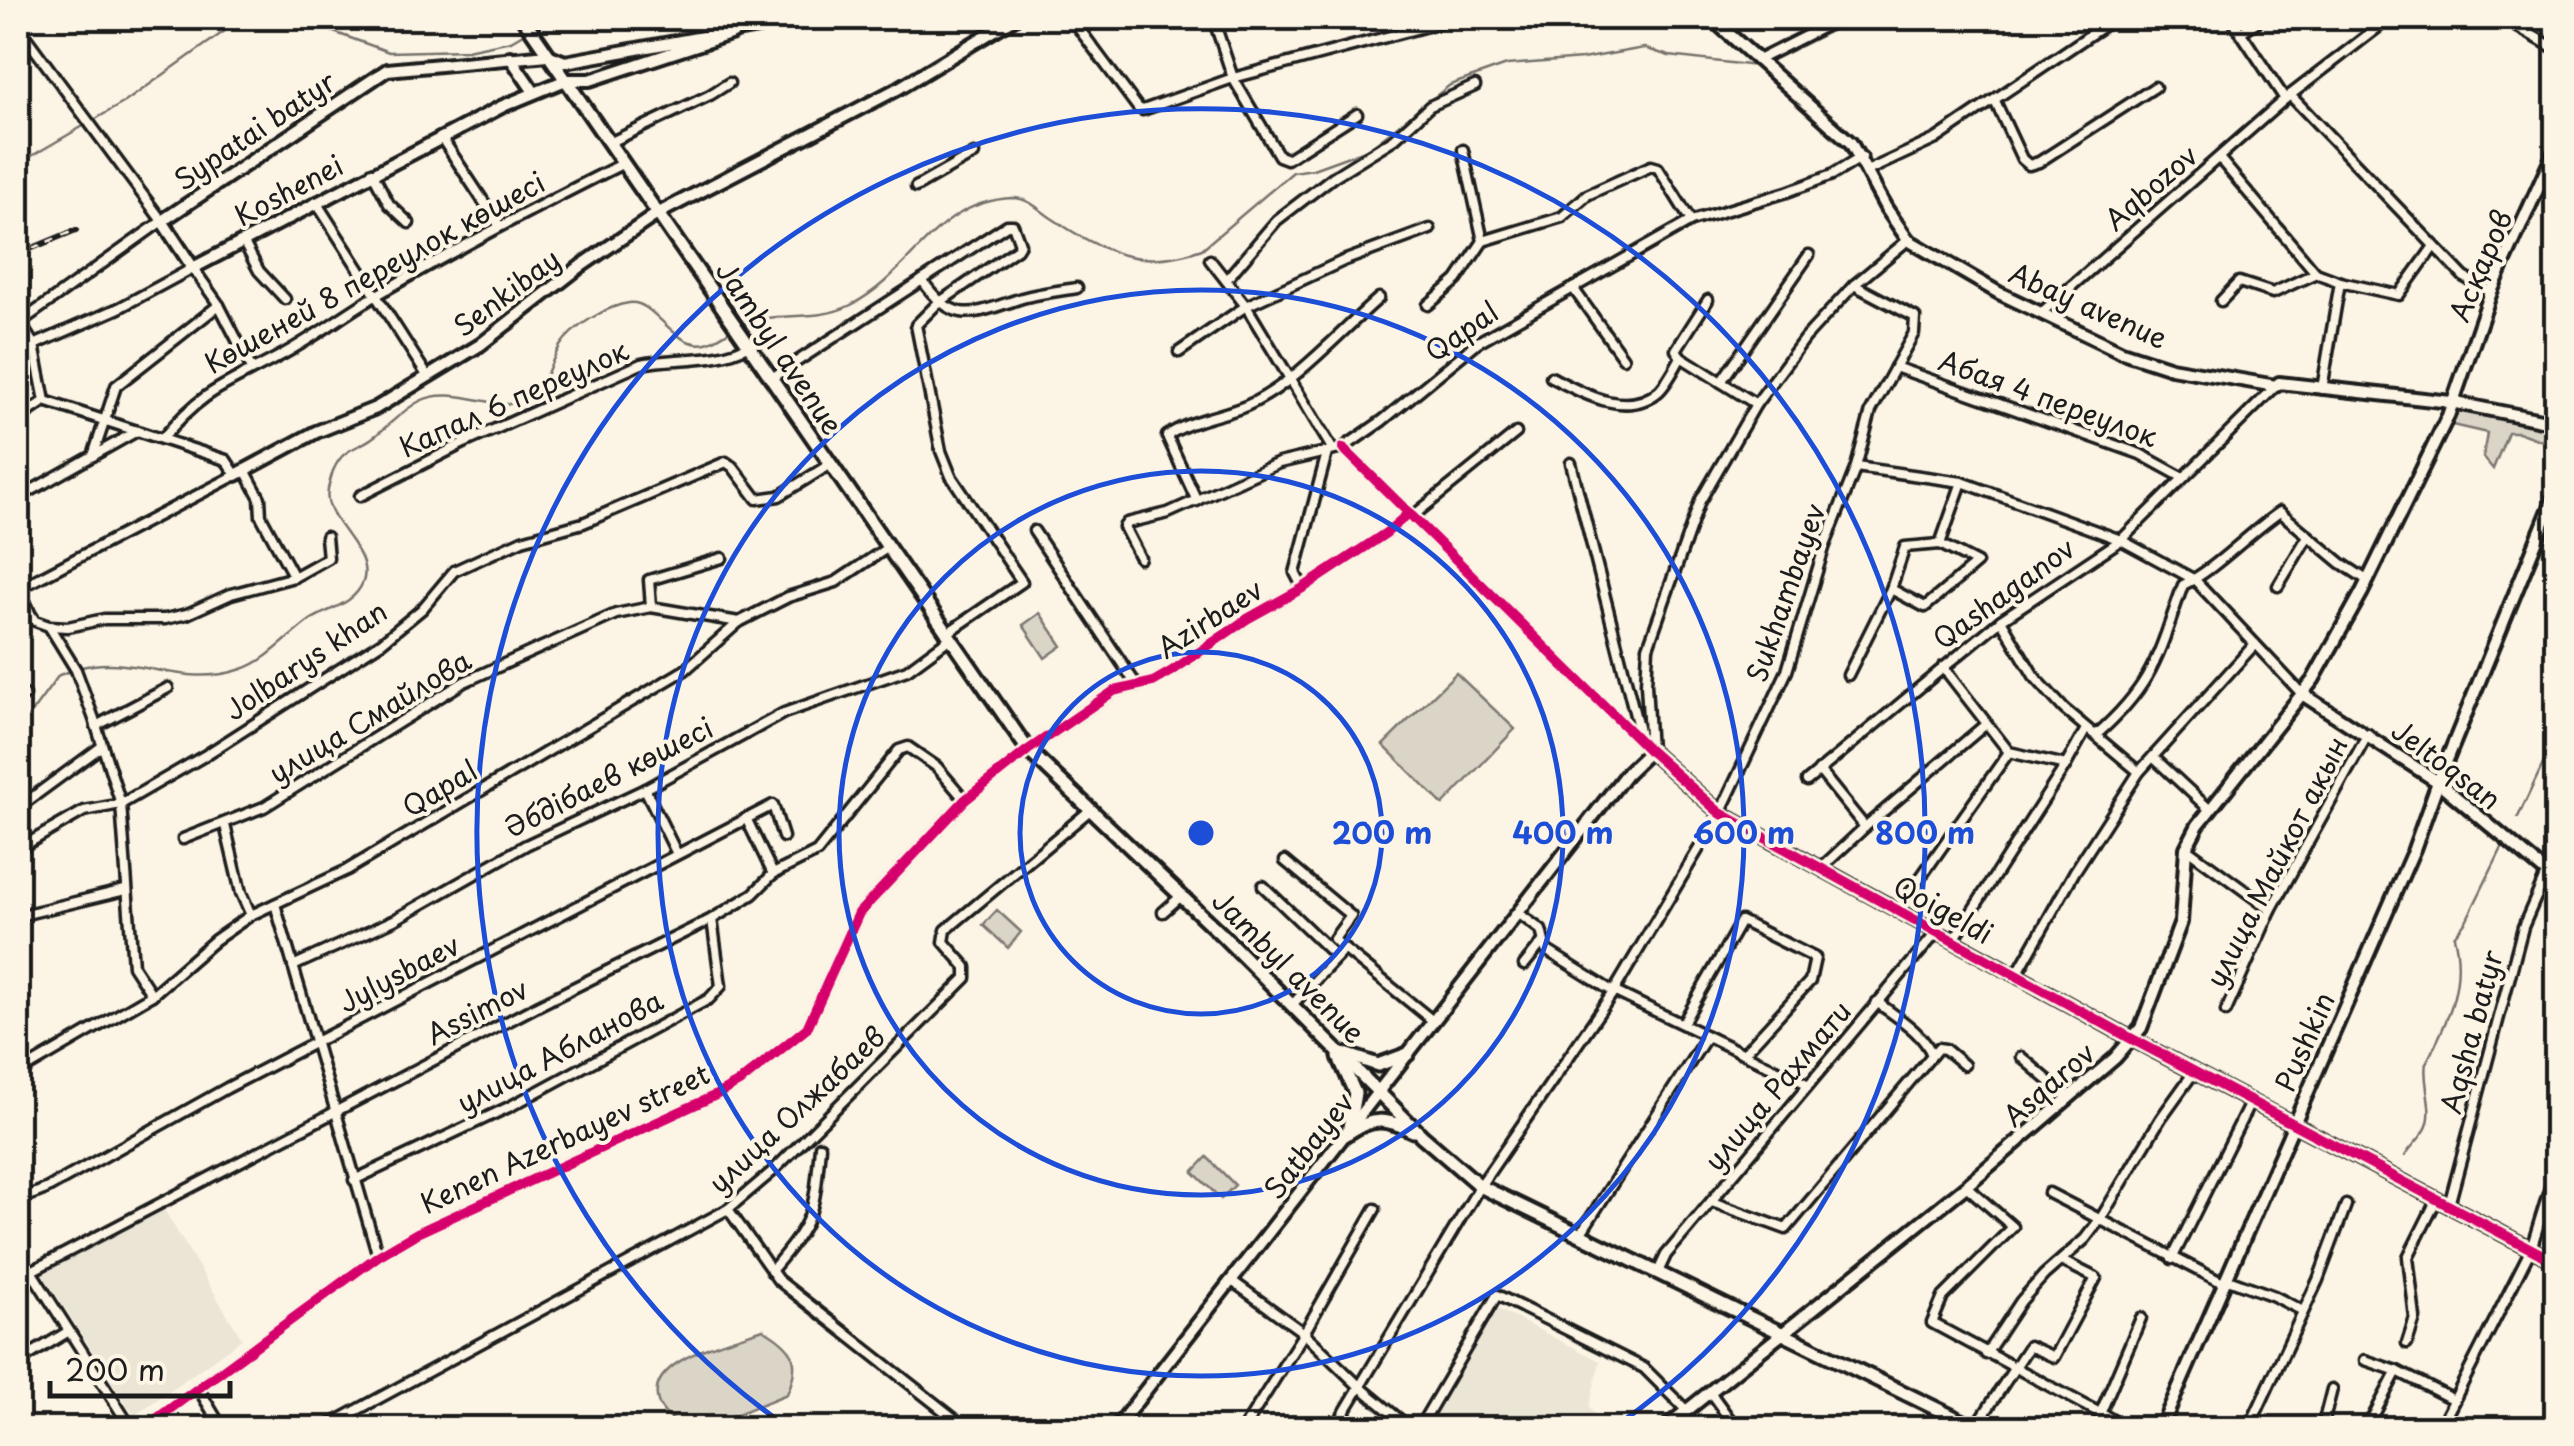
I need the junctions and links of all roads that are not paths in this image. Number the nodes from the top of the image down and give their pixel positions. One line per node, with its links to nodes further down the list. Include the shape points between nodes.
1 (807, 18): 18 (street)
2 (1015, 18): 45 (street, Senkibay, via 899,88)
3 (1071, 18): 24 (street, via 1143,110)
4 (1212, 18): 24 (street)
5 (1457, 18): 24 (street)
6 (1712, 18): 23 (street, Abay avenue)
7 (1811, 18): 15 (street)
8 (1841, 18): 15 (street)
9 (2115, 18): 31 (street)
10 (2231, 18): 17 (street)
11 (2263, 18): 17 (street)
12 (2390, 18): 30 (street, Aqbozov)
13 (2502, 18): 19 (street)
14 (525, 21): 20 (main road, Jambyl avenue)
15 (1817, 30): 23 (street)
16 (22, 32): 46 (street)
17 (2241, 32): 30 (street)
18 (733, 33): 22 (street, Sypatai batyr); 25 (street, Koshenei, via 586,81)
19 (2556, 49)
20 (548, 55): 21 (street, Sypatai batyr); 22 (street, Sypatai batyr); 25 (main road, Jambyl avenue)
21 (510, 57): 29 (street); 46 (street, Sypatai batyr, via 387,70)
22 (582, 59): 25 (street)
23 (1758, 60): 38 (street, Abay avenue)
24 (1233, 78): 32 (street, via 1282,158)
25 (566, 80): 29 (street, Koshenei); 34 (main road, Jambyl avenue)
26 (729, 83): 34 (street)
27 (1475, 86): 60 (street, via 1430,106 1394,139 1333,177 1278,220)
28 (2156, 87): 31 (street, via 2029,165)
29 (534, 92): 33 (street, Koshenei)
30 (2288, 97): 39 (street, Aqbozov); 54 (street)
31 (1996, 101): 41 (street)
32 (1357, 114)
33 (441, 137): 42 (street, Koshenei); 49 (street)
34 (610, 143): 40 (main road, Jambyl avenue)
35 (2556, 148): 65 (street, Асқаров)
36 (1463, 150): 53 (street)
37 (974, 154): 43 (street)
38 (1862, 157): 41 (street, Abay avenue); 47 (street, Qapal, via 1787,192)
39 (2220, 158): 58 (street); 75 (street, Aqbozov)
40 (624, 163): 45 (main road, Jambyl avenue); 49 (street, Көшеней 8 переулок көшесі)
41 (1868, 170): 51 (street, Abay avenue)
42 (372, 172): 44 (street, Koshenei); 48 (street, via 388,204)
43 (916, 187)
44 (316, 202): 52 (street, Koshenei); 66 (street)
45 (657, 214): 78 (main road, Jambyl avenue); 84 (street, Senkibay)
46 (162, 220): 57 (street); 76 (street, Sypatai batyr)
47 (1692, 220): 53 (street, via 1658,168 1650,166 1587,196 1562,217); 64 (street, Qapal)
48 (409, 223)
49 (499, 226): 66 (street, Көшеней 8 переулок көшесі)
50 (1430, 229): 74 (street)
51 (1908, 240): 62 (street); 75 (street, Abay avenue)
52 (244, 241): 57 (street, Koshenei); 68 (street, via 258,271)
53 (1483, 242): 73 (street, via 1457,280)
54 (2434, 246): 61 (street, via 2398,295); 65 (street, via 2464,277)
55 (1809, 255): 88 (street)
56 (1210, 260): 60 (street, Qoigeldi)
57 (193, 268): 72 (street); 77 (street, Koshenei)
58 (2316, 273): 61 (street); 70 (street, via 2273,293 2239,282)
59 (922, 280): 71 (street); 71 (street, via 1007,225 1019,234 1017,249); 86 (street)
60 (1226, 280): 74 (street, Qoigeldi)
61 (2340, 282): 90 (street)
62 (1854, 285): 82 (street, Sukhambayev, via 1914,316 1914,332); 93 (street)
63 (1076, 288): 71 (street, via 972,316)
64 (1573, 288): 81 (street); 100 (street, Qapal, via 1478,342 1382,421)
65 (2491, 292): 92 (street, Асқаров)
66 (377, 295): 83 (street, Көшеней 8 переулок көшесі); 84 (street)
67 (1378, 298): 87 (street)
68 (284, 300)
69 (1708, 300): 80 (street, via 1676,350)
70 (2221, 301)
71 (937, 304): 133 (street, Әбдібаев көшесі, via 916,325 941,451 962,496 1022,582)
72 (219, 305): 83 (street); 95 (street, via 123,378)
73 (1428, 305)
74 (1246, 306): 79 (street); 87 (street, Qoigeldi)
75 (2040, 313): 89 (street, Abay avenue, via 2171,368)
76 (18, 323): 77 (street)
77 (34, 345): 91 (street)
78 (748, 346): 86 (main road, Jambyl avenue); 109 (street, Капал 6 переулок, via 702,359 641,364)
79 (1179, 352)
80 (1682, 357): 85 (street, via 1646,400 1593,399); 88 (street)
81 (1623, 358)
82 (1896, 367): 104 (street, Sukhambayev, via 1871,411); 106 (street, Абая 4 переулок, via 2140,454)
83 (252, 369): 99 (street, Көшеней 8 переулок көшесі, via 187,408)
84 (428, 376): 105 (street, Senkibay)
85 (1552, 377)
86 (770, 379): 103 (main road, Jambyl avenue)
87 (1289, 379): 100 (street, Qoigeldi); 111 (street, via 1247,406 1166,436)
88 (1721, 382): 93 (street)
89 (2276, 386): 90 (street, Abay avenue); 106 (street, Qashaganov)
90 (2322, 389): 92 (street, Abay avenue)
91 (44, 401): 94 (street); 95 (street)
92 (2451, 402): 96 (street, Abay avenue); 124 (street, Asqarov)
93 (1756, 404): 148 (street, via 1700,501 1648,647)
94 (18, 419)
95 (106, 421): 97 (street); 101 (street)
96 (2556, 423)
97 (137, 431): 99 (street); 101 (street)
98 (1516, 432): 112 (street, Azirbaev)
99 (162, 439): 105 (street, via 226,460)
100 (1334, 451): 111 (street, Qapal, via 1264,469); 112 (street, Qoigeldi); 127 (street, via 1295,572)
101 (93, 456): 110 (street)
102 (1570, 463): 145 (street)
103 (829, 464): 118 (main road, Jambyl avenue); 158 (street, Jolbarys khan, via 779,496 756,499 726,462 454,571 382,642)
104 (1856, 467): 107 (street); 162 (street, Sukhambayev, via 1787,671)
105 (241, 473): 122 (street, via 260,498 261,516); 126 (street, Senkibay)
106 (2182, 477): 116 (street, Qashaganov)
107 (1962, 482): 116 (street); 117 (street)
108 (2556, 493): 155 (street, Pushkin)
109 (360, 496)
110 (18, 498)
111 (1196, 502): 120 (street, Qapal, via 1124,524)
112 (1411, 515): 127 (street, Azirbaev); 145 (street, Qoigeldi)
113 (1034, 531): 137 (street)
114 (2308, 536): 123 (street, via 2280,512); 124 (street); 125 (street)
115 (326, 538): 122 (street, via 328,558)
116 (2121, 540): 123 (street); 130 (street, Qashaganov)
117 (1940, 544): 128 (street, via 1905,547); 128 (street, via 1977,563 1926,607)
118 (887, 548): 131 (street, Qapal, via 836,582); 133 (main road, Jambyl avenue)
119 (722, 558): 129 (street, via 649,580)
120 (1140, 558)
121 (18, 574): 126 (street)
122 (294, 577): 132 (street, via 165,619)
123 (2195, 580): 134 (street); 144 (street, via 2183,585 2147,680)
124 (2367, 580): 139 (street, Asqarov)
125 (2278, 586)
126 (21, 587): 132 (street, via 36,622)
127 (1303, 588): 137 (street, Azirbaev)
128 (1891, 588): 136 (street)
129 (651, 607): 131 (street, улица Смайлова); 164 (street, улица Смайлова, via 616,614 464,682 264,808)
130 (2001, 620): 135 (street, Qashaganov); 142 (street, via 2034,676)
131 (738, 622): 179 (street, Qapal, via 685,670 346,870)
132 (49, 626): 141 (street, via 76,670)
133 (947, 637): 147 (main road, Jambyl avenue); 156 (street, Әбдібаев көшесі, via 907,670 784,713)
134 (2254, 644): 139 (street); 150 (street)
135 (1943, 667): 140 (street); 152 (street, Qashaganov)
136 (1848, 675)
137 (1137, 686): 147 (street, Azirbaev, via 1114,692)
138 (168, 688): 141 (street)
139 (2302, 694): 143 (street, Jeltoqsan); 160 (street, Asqarov)
140 (1986, 724): 149 (street); 165 (street)
141 (96, 726): 146 (street)
142 (2086, 729): 144 (street); 151 (street)
143 (2368, 734): 155 (street, Jeltoqsan); 181 (street, улица Майкот акын)
144 (2096, 736): 153 (street)
145 (1641, 740): 148 (street, Qoigeldi)
146 (101, 747): 158 (street); 159 (street)
147 (1028, 750): 157 (street, Kenen Azerbayev street); 161 (main road, Jambyl avenue)
148 (1650, 751): 162 (street, Qoigeldi); 183 (street, Satbayev)
149 (2009, 752): 151 (street); 180 (street)
150 (2153, 757): 153 (street); 160 (street)
151 (2066, 765): 188 (street)
152 (1819, 770): 154 (street, Qashaganov); 165 (street)
153 (2139, 772): 193 (street)
154 (1807, 781)
155 (2438, 782): 173 (street, Jeltoqsan); 217 (street, Pushkin)
156 (645, 788): 170 (street); 192 (street, Әбдібаев көшесі)
157 (965, 800): 174 (street, Assimov, via 919,751 899,750 816,852); 236 (street, Kenen Azerbayev street, via 859,913 807,1028 741,1081)
158 (120, 804): 168 (street, Jolbarys khan, via 84,811); 177 (street)
159 (18, 808)
160 (2210, 810): 169 (street, Asqarov)
161 (1089, 811): 178 (main road, Jambyl avenue); 231 (street, улица Олжабаев, via 946,930 944,942 966,966 966,978)
162 (1720, 813): 172 (street, Qoigeldi); 194 (street, Sukhambayev)
163 (746, 818): 166 (street, via 774,805); 170 (street, Jylysbaev); 174 (street)
164 (224, 826): 167 (street, улица Смайлова); 184 (street)
165 (1865, 827): 172 (street)
166 (783, 836)
167 (184, 839)
168 (18, 848)
169 (2186, 848): 181 (street); 202 (street, Asqarov, via 2181,922)
170 (677, 854): 203 (street, Jylysbaev)
171 (1285, 861): 190 (street, via 1351,916 1334,939)
172 (1820, 869): 180 (street, Qoigeldi)
173 (2547, 872): 175 (street, Jeltoqsan); 230 (street, Aqsha batyr, via 2523,927)
174 (773, 874): 186 (street, Assimov)
175 (2556, 881)
176 (1263, 886): 190 (street)
177 (126, 890): 185 (street); 195 (street, via 134,966)
178 (1180, 897): 182 (street); 197 (main road, Jambyl avenue)
179 (275, 904): 184 (street, Qapal); 192 (street)
180 (1897, 910): 187 (street, Qoigeldi)
181 (2271, 910): 198 (street, улица Майкот акын)
182 (1163, 912)
183 (1518, 913): 189 (street, via 1540,930); 199 (street, Satbayev)
184 (251, 915): 195 (street, Qapal)
185 (18, 916)
186 (712, 919): 216 (street, Assimov); 222 (street, улица Абланова, via 720,986 708,999 511,1106)
187 (1937, 932): 188 (street, Qoigeldi); 196 (street, улица Рахмати)
188 (1953, 941): 193 (street, Qoigeldi)
189 (1542, 943): 191 (street); 194 (street)
190 (1340, 952): 197 (street); 199 (street)
191 (1524, 965)
192 (293, 966): 203 (street)
193 (2016, 976): 202 (street, Qoigeldi)
194 (1614, 991): 200 (street); 223 (street, Sukhambayev)
195 (152, 995): 211 (street, Qapal)
196 (1877, 1002): 207 (street, via 1915,1031); 212 (street, улица Рахмати)
197 (1291, 1006): 204 (main road, Jambyl avenue)
198 (2226, 1011)
199 (1433, 1021): 206 (street, Satbayev)
200 (1683, 1023): 201 (street); 205 (street, via 1741,921 1815,958 1810,981)
201 (1707, 1036): 205 (street); 234 (street)
202 (2132, 1039): 210 (street, Qoigeldi); 214 (street, Asqarov)
203 (315, 1044): 216 (street); 227 (street, Jylysbaev)
204 (1336, 1050): 206 (main road, via 1378,1064); 213 (main road, Jambyl avenue); 218 (main road, via 1355,1093)
205 (1744, 1053): 212 (street)
206 (1408, 1054): 213 (street, Satbayev)
207 (1932, 1055): 209 (street, via 1940,1048); 228 (street, via 1788,1228)
208 (2021, 1057): 214 (street)
209 (1964, 1064)
210 (2194, 1072): 215 (street, Qoigeldi); 233 (street)
211 (18, 1074)
212 (1807, 1084): 228 (street, улица Рахмати)
213 (1379, 1092): 218 (street, Satbayev); 219 (main road, Jambyl avenue)
214 (2069, 1098): 224 (street, Asqarov)
215 (2251, 1101): 217 (street, Qoigeldi); 237 (street)
216 (334, 1112): 222 (street); 240 (street, Assimov)
217 (2294, 1124): 226 (street, Qoigeldi); 245 (street, Pushkin)
218 (1348, 1133): 219 (main road, via 1376,1118); 244 (street, Satbayev)
219 (1422, 1136): 223 (main road, Jambyl avenue)
220 (820, 1146): 241 (street, via 805,1230)
221 (2556, 1174): 235 (street)
222 (354, 1180): 236 (street)
223 (1480, 1186): 234 (main road, Jambyl avenue); 257 (street, Sukhambayev)
224 (1966, 1186): 249 (street, Asqarov); 252 (street, via 2013,1227 1943,1297 1932,1322)
225 (2049, 1194): 233 (street)
226 (2437, 1199): 230 (street, Qoigeldi); 251 (street, via 2408,1257 2416,1318)
227 (18, 1200)
228 (1712, 1202): 242 (street, улица Рахмати)
229 (2346, 1205): 246 (street)
230 (2450, 1205): 235 (street, Qoigeldi)
231 (728, 1209): 241 (street); 268 (street, улица Олжабаев)
232 (1375, 1209): 250 (street)
233 (2100, 1218): 237 (street); 238 (street)
234 (1580, 1233): 242 (main road, Jambyl avenue)
235 (2531, 1249): 239 (street, Qoigeldi); 261 (street)
236 (378, 1256): 258 (street, Kenen Azerbayev street)
237 (2172, 1259): 245 (street)
238 (2062, 1261): 252 (street, via 2021,1301); 255 (street, via 2096,1278 2054,1357 2029,1346)
239 (2556, 1262)
240 (31, 1271): 243 (street, Assimov); 248 (street)
241 (771, 1271): 269 (street)
242 (1658, 1272): 249 (main road, Jambyl avenue)
243 (18, 1278)
244 (1232, 1281): 250 (street); 270 (street, Satbayev)
245 (2226, 1281): 246 (street); 279 (street, Pushkin)
246 (2303, 1311): 264 (street)
247 (2141, 1318): 263 (street)
248 (69, 1331): 254 (street); 265 (street)
249 (1782, 1332): 260 (street, Asqarov); 277 (main road, Jambyl avenue)
250 (1304, 1333): 257 (street); 271 (street)
251 (2407, 1344)
252 (1986, 1354): 255 (street)
253 (2365, 1360): 256 (street)
254 (18, 1362)
255 (2012, 1368): 263 (street); 277 (street)
256 (2397, 1371): 261 (street); 282 (street)
257 (1359, 1386): 272 (street, Sukhambayev); 273 (street)
258 (198, 1388): 266 (street, Kenen Azerbayev street); 267 (street)
259 (2332, 1389): 281 (street)
260 (1710, 1392): 262 (street, Asqarov); 276 (street)
261 (2454, 1400): 283 (street)
262 (1686, 1411): 274 (street, via 1644,1368 1498,1295); 275 (street, Asqarov)
263 (2100, 1414): 278 (street)
264 (2250, 1426): 280 (street)
265 (131, 1428)
266 (144, 1428)
267 (222, 1428)
268 (324, 1428)
269 (966, 1428)
270 (1118, 1428)
271 (1244, 1428)
272 (1335, 1428)
273 (1410, 1428)
274 (1419, 1428)
275 (1665, 1428)
276 (1736, 1428)
277 (1976, 1428)
278 (2128, 1428)
279 (2161, 1428)
280 (2262, 1428)
281 (2322, 1428)
282 (2368, 1428)
283 (2440, 1428)

